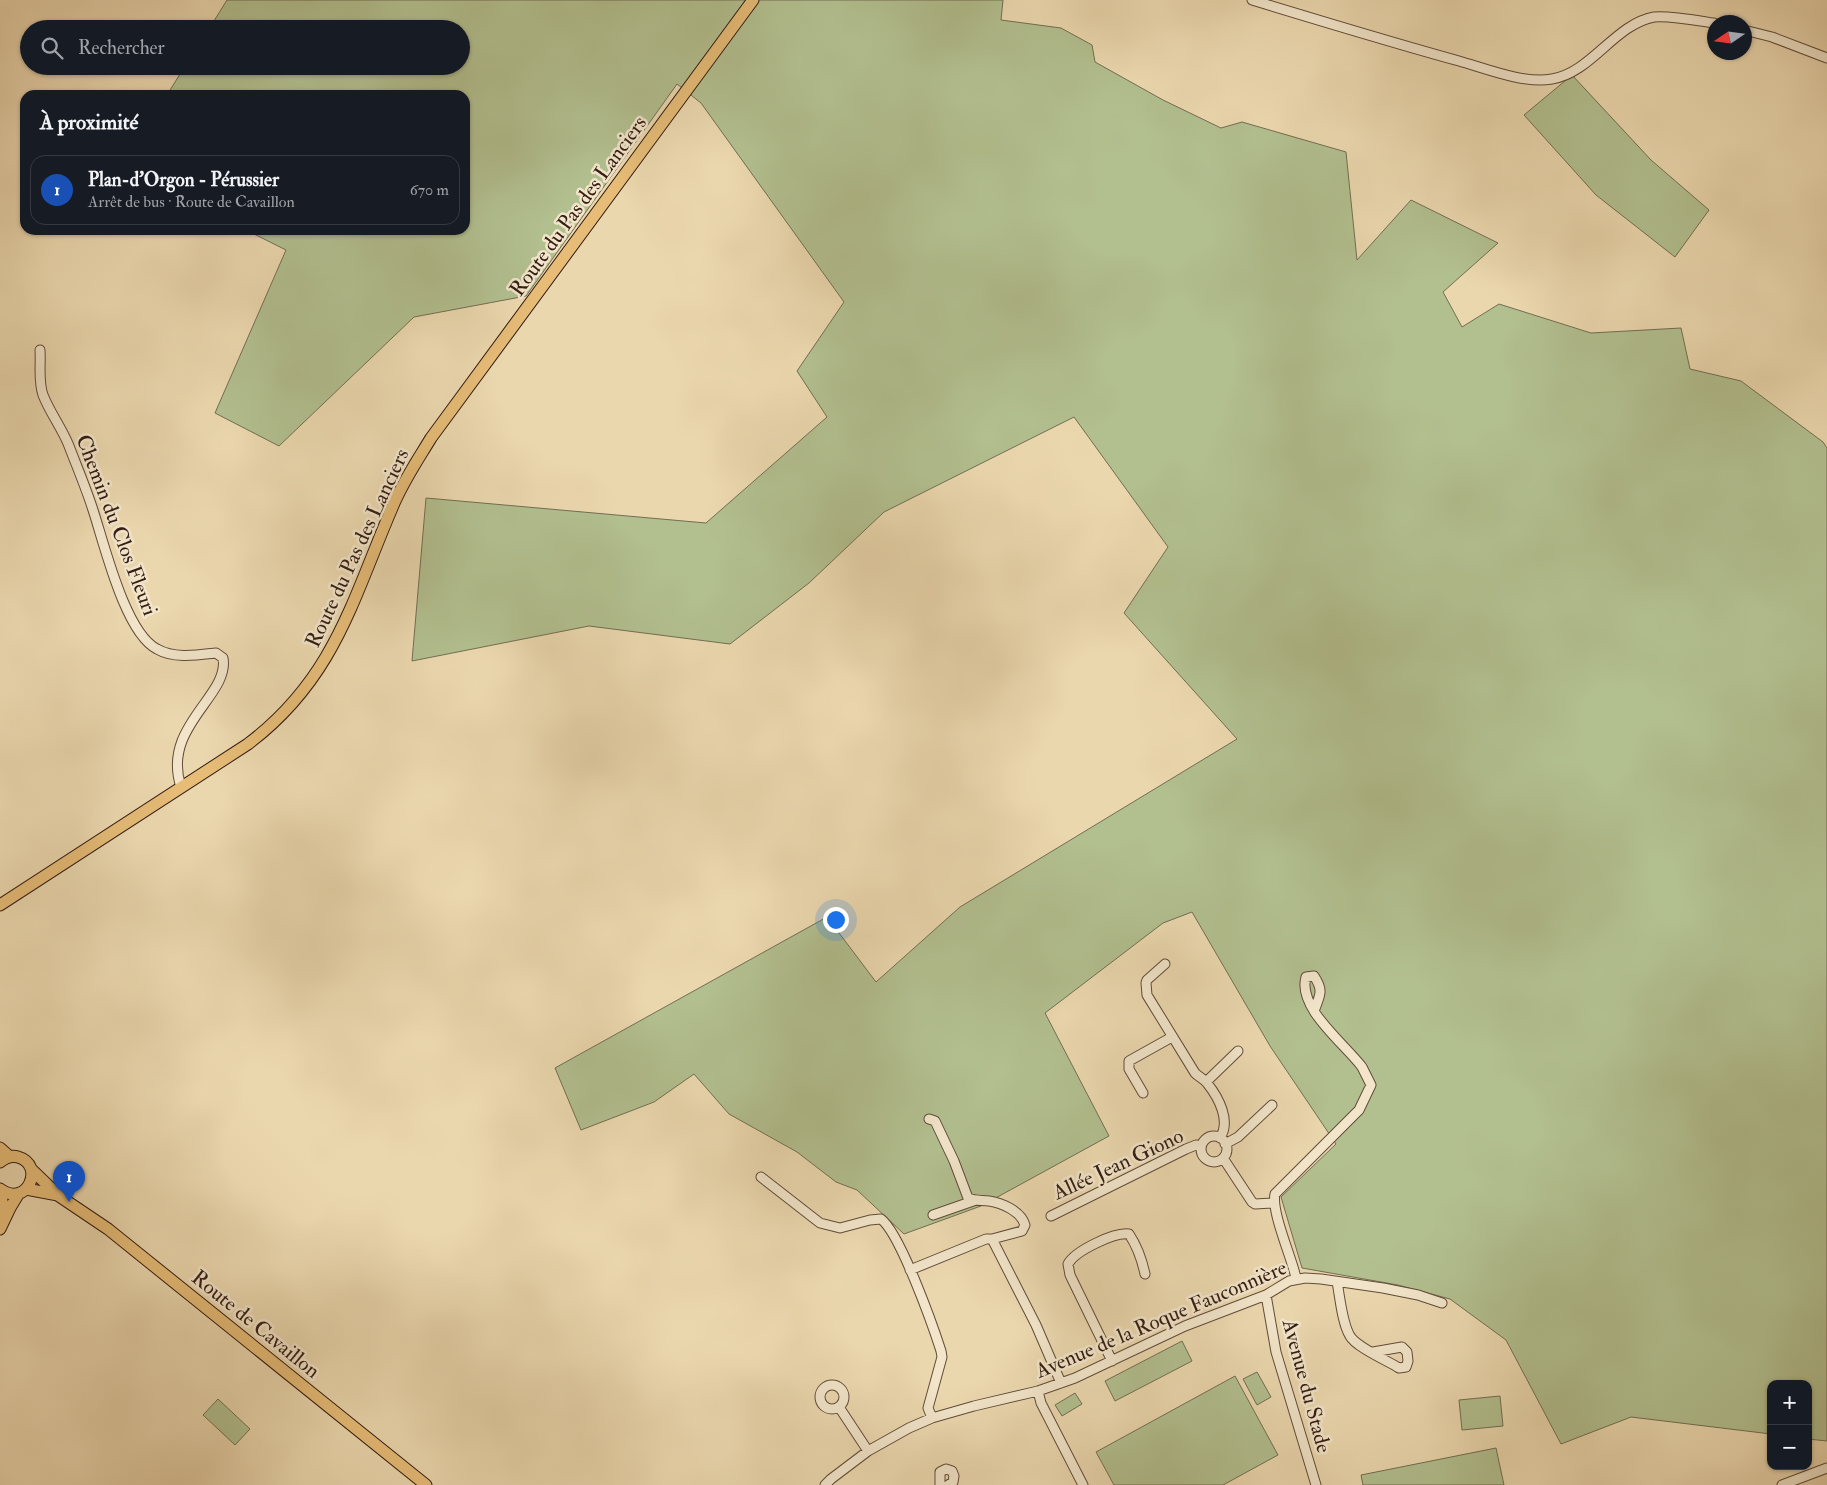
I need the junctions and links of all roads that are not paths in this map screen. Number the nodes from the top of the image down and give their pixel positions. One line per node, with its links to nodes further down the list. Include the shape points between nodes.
1 (753, 0): 7 (main road, Route du Pas des Lanciers, via 431,438 392,506 348,615 319,669 262,733)
2 (1252, 0): 3 (street, via 1386,41 1537,81 1570,73 1636,23 1655,17)
3 (1707, 22)
4 (1752, 32): 5 (street)
5 (1827, 58)
6 (40, 350): 7 (street, Chemin du Clos Fleuri, via 43,395 68,443 132,622 156,649 194,656 216,653 223,658 225,667 216,686 186,729 178,752 176,773)
7 (181, 787): 8 (main road, Route du Pas des Lanciers)
8 (0, 905)
9 (1166, 964): 11 (street, via 1147,980 1146,990)
10 (1314, 1011): 28 (street, via 1362,1067 1371,1084 1359,1110 1275,1194)
11 (1172, 1037): 13 (street, via 1195,1073); 14 (street, via 1129,1061 1129,1069)
12 (1238, 1051): 13 (street)
13 (1206, 1082): 17 (street, via 1224,1113 1226,1121)
14 (1143, 1094)
15 (1272, 1105): 17 (street, via 1238,1137)
16 (929, 1119): 27 (street, via 935,1121 968,1198)
17 (1222, 1141): 18 (street, via 1214,1136); 20 (street, via 1226,1151)
18 (1201, 1146): 20 (street, via 1207,1161); 31 (street, Allée Jean Giono, via 1186,1149)
19 (0, 1148): 21 (main road)
20 (1223, 1158): 28 (street, via 1252,1202)
21 (5, 1159): 22 (main road, Route de Cavaillon, via 23,1159)
22 (31, 1169): 25 (main road, via 31,1180); 26 (main road, Route de Cavaillon)
23 (762, 1177): 34 (street, via 820,1223 840,1228 881,1219 892,1231)
24 (0, 1190): 25 (main road, Route de Cavaillon, via 9,1194); 30 (main road)
25 (22, 1191): 26 (main road, Route de Cavaillon); 32 (main road)
26 (59, 1196): 48 (main road, Route de Cavaillon, via 108,1229)
27 (976, 1200): 29 (street); 33 (street, via 1014,1210 1024,1222 1022,1231)
28 (1274, 1203): 36 (street)
29 (933, 1215)
30 (0, 1216)
31 (1051, 1216)
32 (0, 1229)
33 (992, 1239): 34 (street); 42 (street, via 1036,1325)
34 (910, 1270): 45 (street, via 942,1357 928,1408)
35 (1144, 1274): 41 (street, via 1142,1261 1129,1234 1112,1236 1074,1255 1068,1264 1070,1275)
36 (1296, 1278): 37 (street, Avenue de la Roque Fauconnière); 38 (street, Avenue de la Roque Fauconnière)
37 (1338, 1282): 39 (street, Avenue de la Roque Fauconnière, via 1384,1288); 40 (street, via 1348,1334)
38 (1266, 1295): 41 (street, Avenue de la Roque Fauconnière, via 1185,1326); 53 (street, Avenue du Stade, via 1276,1352)
39 (1442, 1303)
40 (1373, 1352)
41 (1112, 1361): 42 (street, Avenue de la Roque Fauconnière)
42 (1061, 1383): 43 (street, Avenue de la Roque Fauconnière)
43 (1038, 1391): 45 (street, Avenue de la Roque Fauconnière); 52 (street)
44 (838, 1407): 46 (street)
45 (932, 1418): 46 (street, Avenue de la Roque Fauconnière)
46 (868, 1451): 49 (street, Avenue de la Roque Fauconnière)
47 (1827, 1468): 54 (street)
48 (426, 1485)
49 (825, 1485)
50 (940, 1485): 51 (street, via 940,1472 946,1469 954,1476)
51 (948, 1485)
52 (1083, 1485)
53 (1316, 1485)
54 (1782, 1485)

